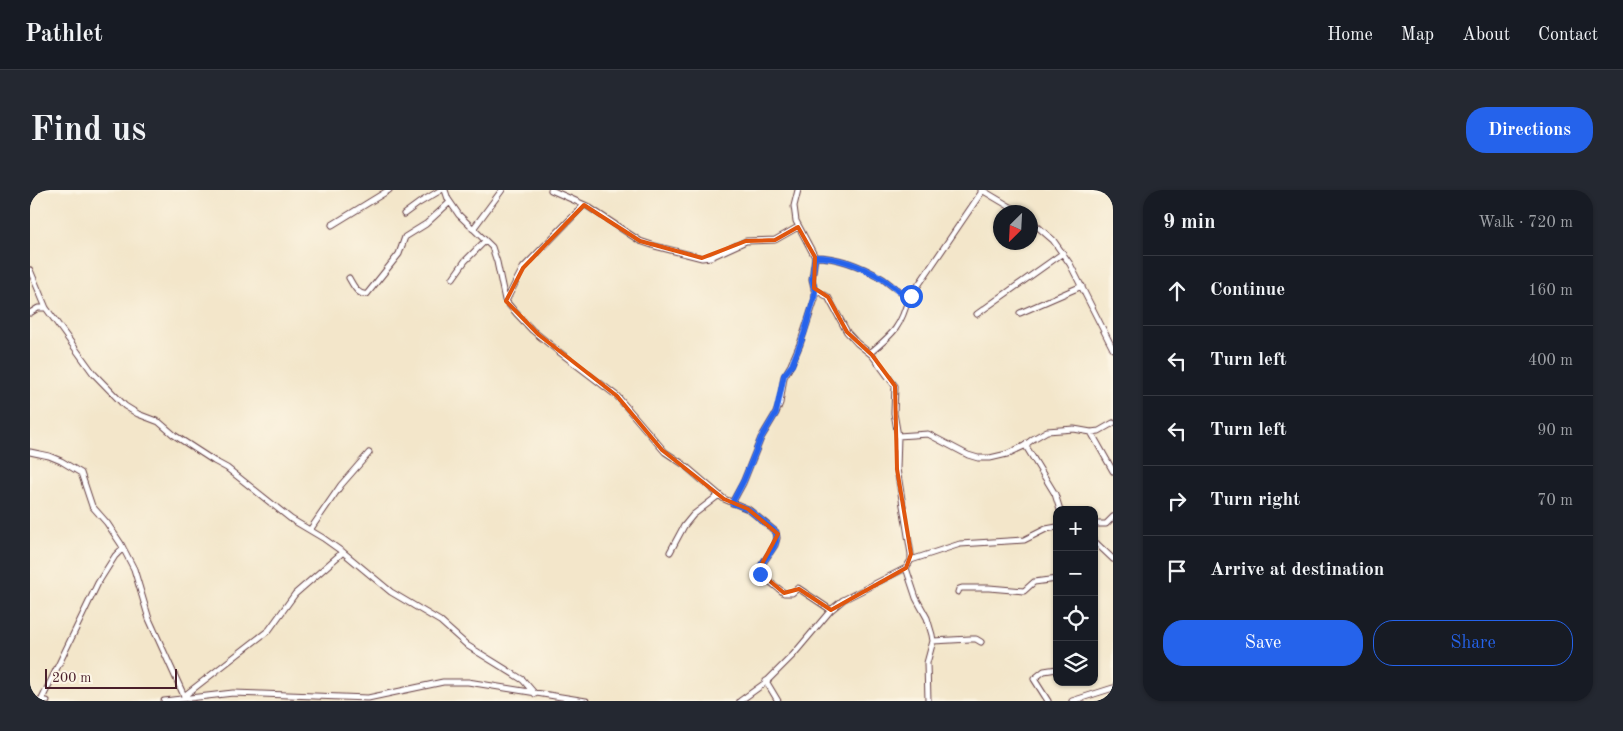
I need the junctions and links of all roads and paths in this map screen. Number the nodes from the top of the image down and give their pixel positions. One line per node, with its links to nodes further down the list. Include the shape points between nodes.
1 (389, 190): 11 (street)
2 (443, 190): 7 (street); 10 (street)
3 (502, 190): 13 (street)
4 (551, 190): 8 (street)
5 (798, 190): 12 (street, via 794,210)
6 (984, 191): 9 (street); 24 (street)
7 (450, 202): 13 (street); 19 (street, via 426,224 405,237 400,254 367,294 359,293)
8 (584, 205): 12 (street, via 645,243 702,258 746,241 775,240); 25 (street, via 523,268)
9 (1007, 205)
10 (404, 214)
11 (332, 225)
12 (798, 227): 17 (street)
13 (473, 229): 15 (street)
14 (1038, 229): 16 (street)
15 (485, 241): 20 (street); 25 (street, via 495,254)
16 (1063, 253): 21 (street); 30 (street)
17 (815, 257): 22 (street); 24 (street, via 852,264)
18 (30, 270): 23 (street)
19 (349, 278)
20 (453, 278)
21 (1082, 286): 29 (street); 32 (street)
22 (814, 288): 34 (street, via 828,297 847,332); 43 (street, via 812,309 792,365 784,375 777,410)
23 (38, 292): 26 (street); 27 (street)
24 (909, 296): 34 (street, via 896,330)
25 (506, 302): 42 (street, via 538,335 617,396 662,450)
26 (46, 308): 27 (street); 48 (street, via 93,373 125,406 159,422)
27 (36, 309): 28 (street)
28 (30, 313)
29 (1020, 313)
30 (977, 314)
31 (1113, 334): 32 (street)
32 (1107, 336): 33 (street)
33 (1113, 349)
34 (870, 353): 37 (street, via 895,386 894,413)
35 (1113, 423): 36 (street)
36 (1091, 432): 38 (street, via 1074,429 1047,431); 41 (street)
37 (898, 436): 38 (street, via 928,434 961,452 984,458 1007,454); 54 (street, via 897,469)
38 (1027, 443): 44 (street)
39 (30, 452): 50 (street, via 61,460 81,473 92,506)
40 (369, 453): 48 (street, via 341,484)
41 (1113, 471)
42 (719, 495): 43 (street); 52 (street, via 693,515)
43 (732, 503): 58 (street, via 748,509 776,532 775,545 760,567 760,574 784,593 792,593 798,588)
44 (1059, 506)
45 (1113, 517): 46 (street, via 1106,524)
46 (1098, 524)
47 (1053, 528): 54 (street, via 1024,540 960,544)
48 (310, 530): 51 (street)
49 (1098, 545): 53 (street)
50 (124, 548): 65 (street, via 153,628); 67 (street, via 98,582)
51 (343, 552): 64 (street, via 391,592 440,621 468,646 523,680); 65 (street, via 295,594 269,630)
52 (670, 552)
53 (1113, 559)
54 (911, 560): 55 (street)
55 (906, 568): 58 (street, via 843,600); 59 (street)
56 (1053, 580): 57 (street, via 1034,582 1024,591 962,588)
57 (958, 592)
58 (831, 610): 62 (street, via 794,655)
59 (933, 641): 60 (street, via 976,639); 73 (street, via 927,664)
60 (981, 642)
61 (1053, 670): 74 (street, via 1044,671 1034,679)
62 (766, 681): 71 (street); 72 (street)
63 (1113, 688): 75 (street)
64 (535, 694): 65 (street, via 454,682 368,698 233,693); 70 (street)
65 (184, 697): 69 (street)
66 (30, 700): 67 (street)
67 (41, 701): 68 (street)
68 (47, 701)
69 (164, 701)
70 (586, 701)
71 (740, 701)
72 (778, 701)
73 (928, 701)
74 (1048, 701)
75 (1072, 701)

